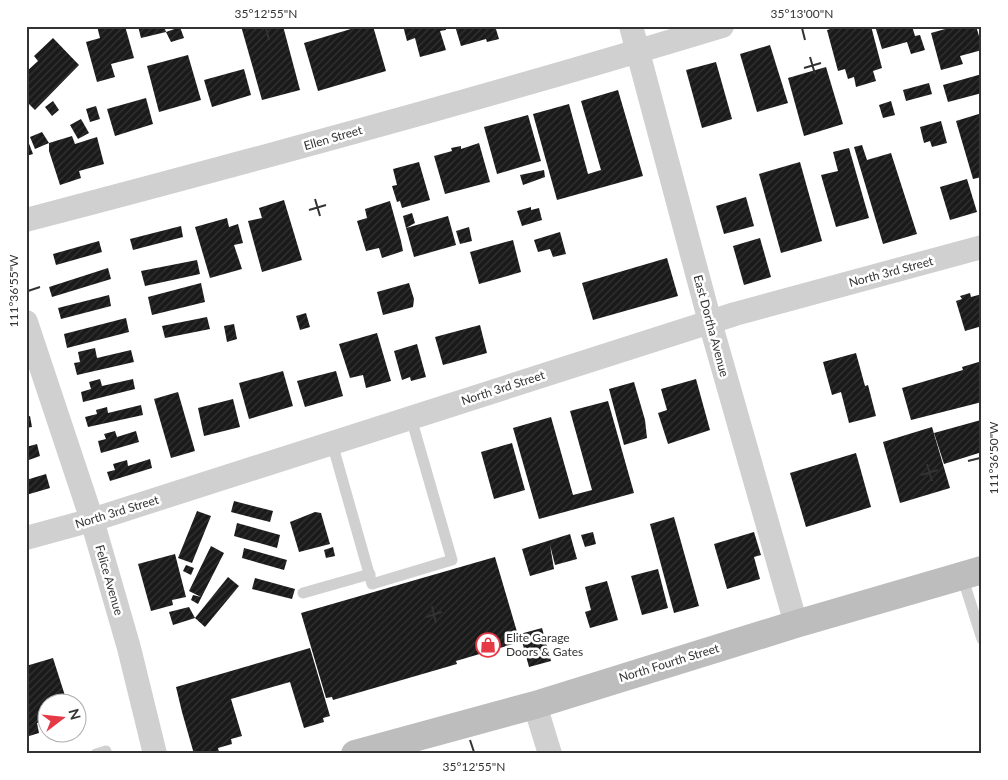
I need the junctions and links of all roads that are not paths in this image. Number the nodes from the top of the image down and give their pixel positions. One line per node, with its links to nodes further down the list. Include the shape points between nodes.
1 (631, 26): 3 (street, East Dortha Avenue)
2 (722, 26): 3 (street, Ellen Street)
3 (638, 52): 4 (street, Ellen Street, via 286,152); 7 (street, East Dortha Avenue)
4 (26, 220)
5 (982, 247): 7 (street, North 3rd Street)
6 (26, 322): 10 (street, Felice Avenue)
7 (710, 322): 8 (street, North 3rd Street); 15 (street, East Dortha Avenue)
8 (411, 418): 9 (street, North 3rd Street); 13 (lane, via 452,560 372,584)
9 (332, 443): 10 (street, North 3rd Street); 13 (lane)
10 (92, 520): 11 (street, North 3rd Street); 18 (street, Felice Avenue)
11 (26, 538)
12 (972, 573): 15 (main road, North Fourth Street); 16 (lane)
13 (370, 574): 14 (lane)
14 (303, 593)
15 (796, 624): 17 (main road, North Fourth Street)
16 (982, 639)
17 (535, 705): 19 (main road, North Fourth Street); 20 (street)
18 (155, 754)
19 (355, 754)
20 (550, 754)

